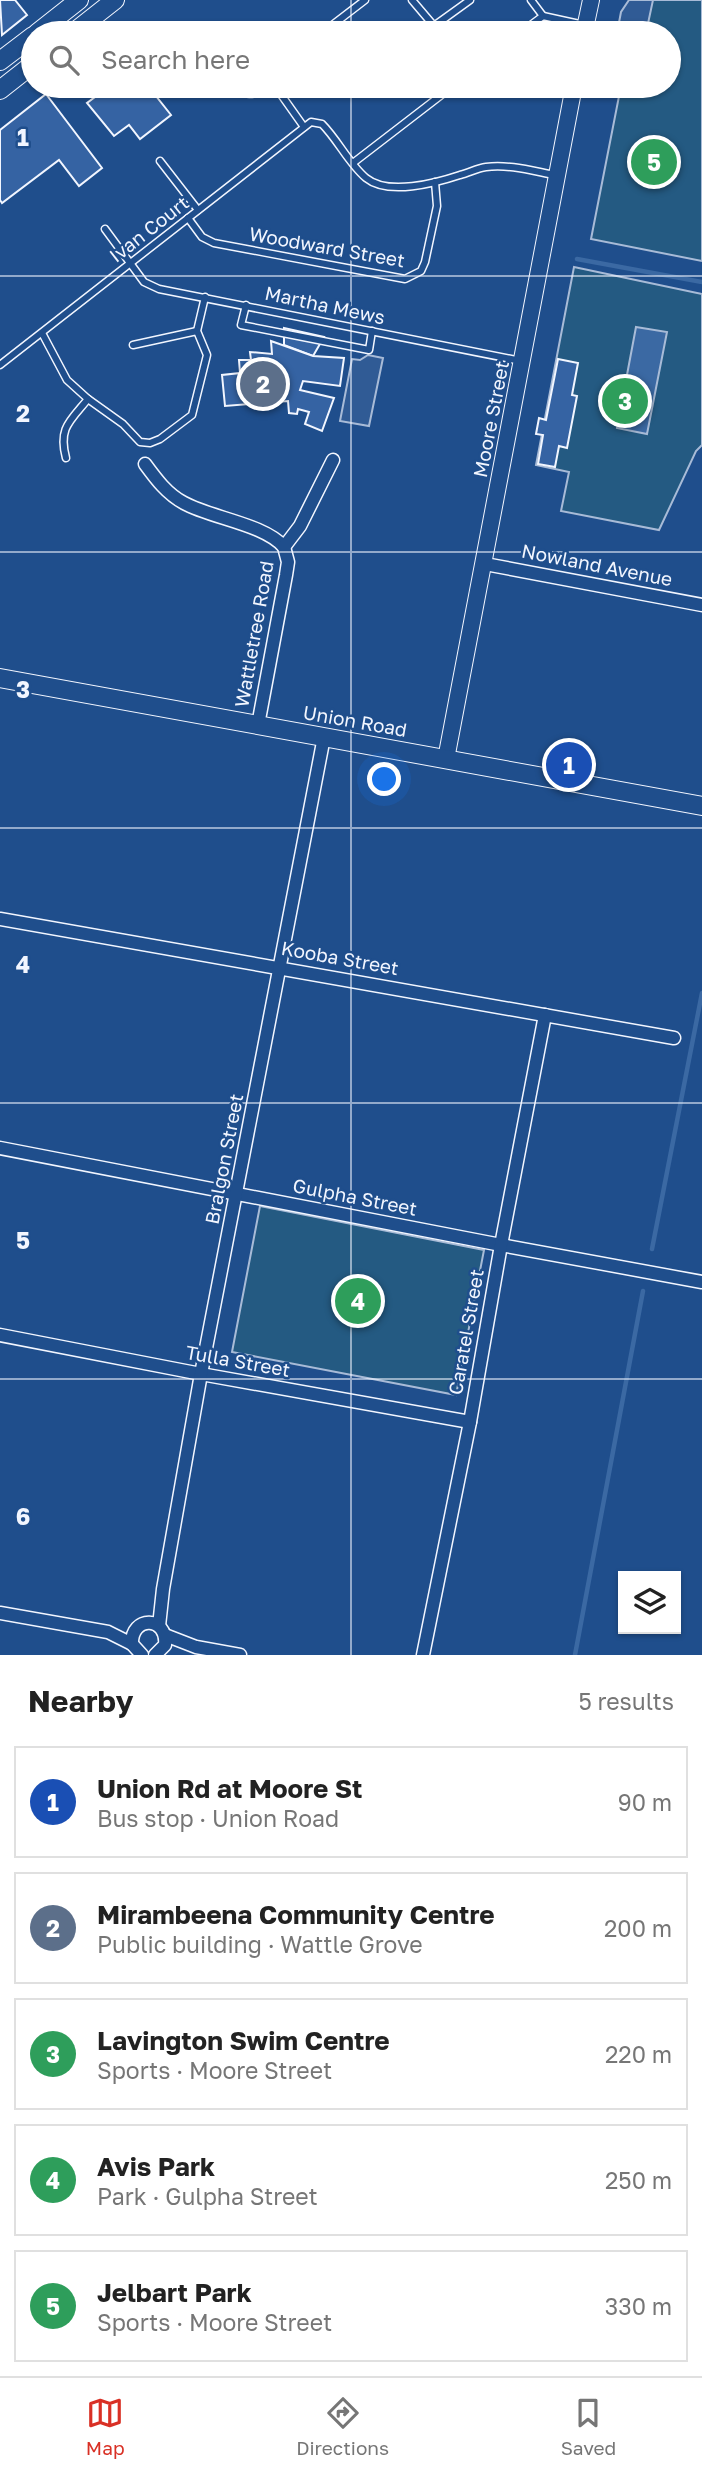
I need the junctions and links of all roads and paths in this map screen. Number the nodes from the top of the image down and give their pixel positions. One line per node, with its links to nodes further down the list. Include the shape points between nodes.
1 (79, 0): 9 (main road)
2 (115, 0): 10 (main road)
3 (365, 0): 11 (lane)
4 (412, 0): 12 (lane)
5 (470, 0): 13 (lane)
6 (531, 0): 8 (lane)
7 (591, 0): 16 (street)
8 (542, 16): 14 (lane); 15 (lane)
9 (56, 21)
10 (88, 21)
11 (338, 21)
12 (430, 21)
13 (441, 21)
14 (536, 21)
15 (559, 21)
16 (587, 21)
17 (21, 49): 18 (main road)
18 (0, 61)
19 (21, 73): 20 (main road)
20 (0, 90)
21 (283, 98): 24 (lane)
22 (437, 98): 26 (lane)
23 (572, 98): 27 (street, Moore Street)
24 (304, 127): 26 (lane, Ivan Court, via 311,122 326,127); 29 (lane, Ivan Court)
25 (160, 161): 29 (lane)
26 (353, 163): 28 (lane, via 365,177 388,187)
27 (557, 176): 28 (lane, via 491,166); 39 (street, Moore Street)
28 (435, 182): 30 (lane, Woodward Street, via 438,206 425,262 421,271 405,279 214,243 202,237)
29 (198, 210): 30 (lane, Ivan Court)
30 (188, 218): 32 (lane, Ivan Court)
31 (105, 229): 32 (lane, Martha Mews)
32 (129, 263): 33 (lane, Martha Mews, via 144,282 159,289); 37 (lane, Ivan Court)
33 (205, 297): 34 (lane, Martha Mews); 35 (lane)
34 (246, 305): 36 (lane, Martha Mews); 36 (lane, via 241,325 369,350)
35 (197, 331): 38 (lane); 41 (lane, via 207,355 197,405 192,415 160,439 140,442)
36 (372, 331): 39 (lane, Martha Mews)
37 (42, 333): 40 (lane, Ivan Court); 41 (lane, via 67,380)
38 (133, 345)
39 (523, 361): 46 (street, Moore Street)
40 (0, 365)
41 (88, 399): 42 (lane, via 62,434)
42 (66, 458)
43 (333, 460): 45 (street, via 300,526)
44 (145, 464): 45 (street, Wattletree Road, via 169,493 184,503 265,534)
45 (284, 547): 49 (street, Wattletree Road, via 288,562)
46 (485, 564): 47 (street, Nowland Avenue); 51 (street, Moore Street)
47 (702, 605)
48 (0, 678): 49 (main road, Union Road)
49 (258, 725): 50 (main road, Union Road)
50 (324, 737): 51 (main road, Union Road); 54 (street, Bralgon Street)
51 (446, 759): 52 (main road, Union Road)
52 (702, 806)
53 (0, 919): 54 (street, Kooba Street)
54 (281, 967): 55 (street, Kooba Street); 58 (street, Bralgon Street)
55 (545, 1016): 56 (street, Kooba Street); 59 (street, Caratel Street)
56 (674, 1038)
57 (0, 1148): 58 (street, Gulpha Street)
58 (237, 1193): 59 (street, Gulpha Street); 62 (street, Bralgon Street)
59 (500, 1245): 60 (street, Gulpha Street); 63 (street, Caratel Street)
60 (702, 1282)
61 (0, 1335): 62 (street, Tulla Street)
62 (201, 1374): 63 (street, Tulla Street); 64 (street, Bralgon Street)
63 (470, 1422): 73 (street, Caratel Street)
64 (163, 1589): 66 (street, Bralgon Street); 67 (street, Bralgon Street)
65 (0, 1614): 68 (street)
66 (140, 1626): 67 (street); 68 (street); 70 (street, Bralgon Street, via 132,1639)
67 (162, 1631): 69 (street); 71 (street, Bralgon Street)
68 (108, 1632): 70 (street)
69 (196, 1647): 71 (street); 72 (street)
70 (138, 1652)
71 (159, 1652)
72 (240, 1655)
73 (423, 1655)

